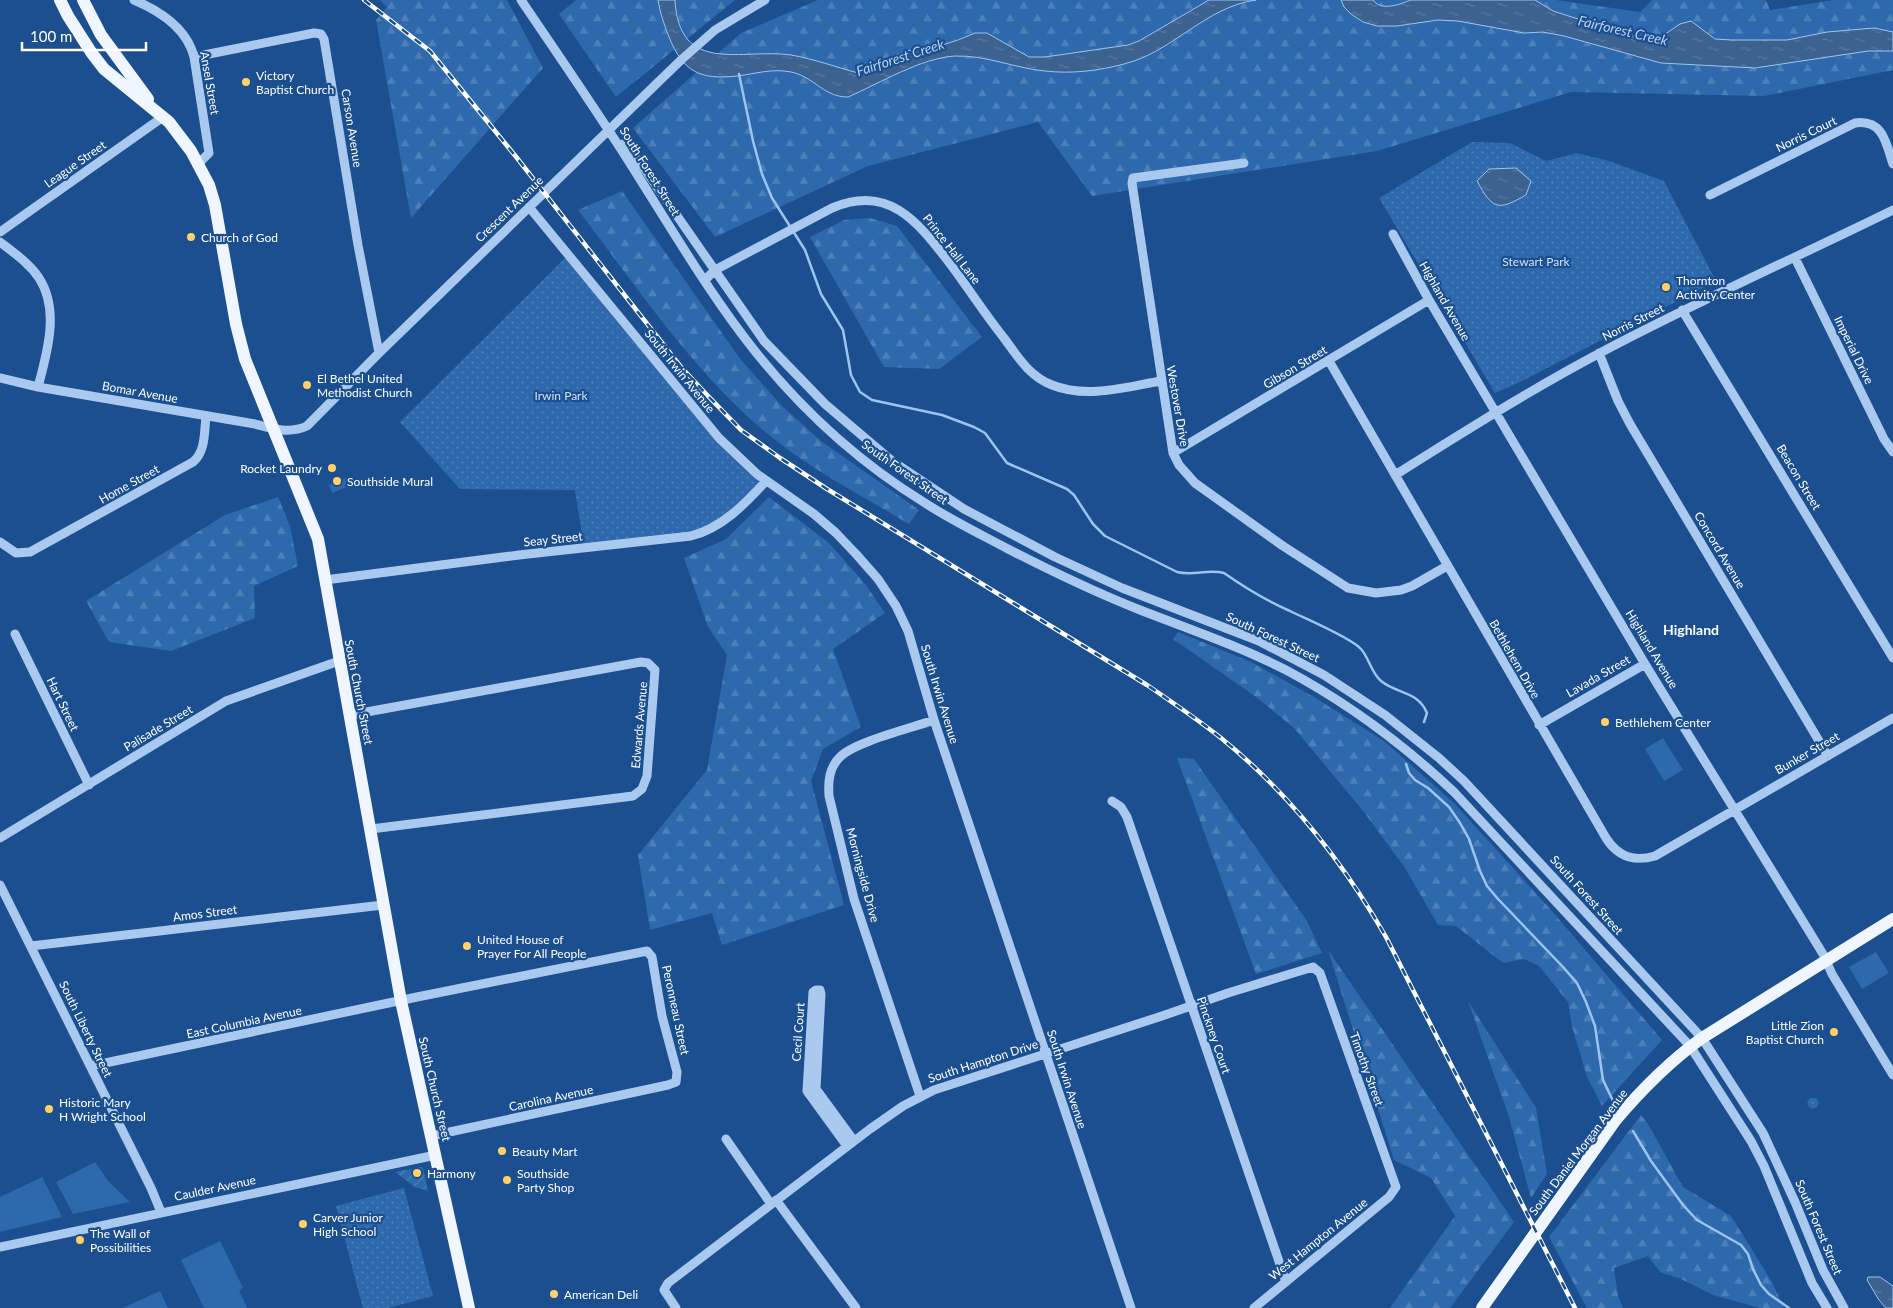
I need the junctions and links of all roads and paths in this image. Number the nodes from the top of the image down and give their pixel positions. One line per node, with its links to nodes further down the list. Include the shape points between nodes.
1 (60, 0): 7 (main road, via 104,69)
2 (84, 0): 7 (main road, via 101,35)
3 (134, 0): 6 (street, Ansel Street, via 158,11 173,23 188,41)
4 (521, 0): 9 (street)
5 (765, 0): 9 (street, Crescent Avenue, via 714,30)
6 (194, 56): 11 (street, Ansel Street, via 209,153); 24 (street, Carson Avenue, via 314,33 324,39)
7 (153, 107): 8 (main road, South Church Street)
8 (163, 117): 11 (main road, South Church Street, via 182,137); 16 (street, League Street)
9 (609, 130): 14 (street, Crescent Avenue); 20 (street, South Forest Street, via 639,161); 21 (street, South Forest Street)
10 (1244, 163): 28 (street, Westover Drive, via 1133,178)
11 (198, 164): 32 (main road, South Church Street, via 215,205 245,359)
12 (1893, 164): 13 (street, Norris Court, via 1878,129 1867,123 1855,124)
13 (1710, 195)
14 (529, 207): 24 (street, Crescent Avenue); 36 (street, South Irwin Avenue, via 697,412 739,459)
15 (1893, 210): 19 (street, Norris Street)
16 (0, 232)
17 (1393, 234): 22 (street, Highland Avenue)
18 (0, 242): 29 (street, via 34,271 48,299 50,322)
19 (1795, 258): 23 (street, Norris Street); 33 (street, Imperial Drive)
20 (715, 270): 21 (street, Prince Hall Lane); 28 (street, Prince Hall Lane, via 832,208 874,201 895,207 920,227 1024,365 1041,380 1062,389 1085,392); 63 (street, South Forest Street, via 764,341 794,374 858,433 927,486 1002,531 1055,557 1292,657 1355,694 1412,736 1489,806)
21 (705, 280): 64 (street, South Forest Street, via 744,336 797,399 858,455 924,503 1084,586 1216,638 1285,670 1347,706 1404,747 1478,816)
22 (1429, 300): 26 (street, Gibson Street); 30 (street, Highland Avenue)
23 (1682, 310): 25 (street, Norris Street); 41 (street, Beacon Street)
24 (379, 353): 32 (street, Crescent Avenue, via 307,426 298,430)
25 (1599, 353): 30 (street, Norris Street); 48 (street, Concord Avenue, via 1630,424)
26 (1330, 361): 34 (street, Gibson Street); 35 (street, Bethlehem Drive)
27 (0, 378): 29 (street, Bomar Avenue)
28 (1161, 381): 34 (street, Westover Drive)
29 (38, 387): 31 (street, Bomar Avenue)
30 (1495, 412): 35 (street, Norris Street); 43 (street, Highland Avenue)
31 (206, 416): 32 (street, Bomar Avenue); 37 (street, Home Street, via 203,446 193,462 33,550 16,552)
32 (275, 430): 39 (main road, South Church Street, via 318,540)
33 (1893, 452)
34 (1173, 453): 38 (street, Westover Drive, via 1194,483 1348,588 1376,593 1400,590)
35 (1395, 475): 38 (street, Bethlehem Drive)
36 (766, 481): 39 (street, Seay Street, via 728,518 691,536); 46 (street, South Irwin Avenue, via 836,532 878,580 908,631)
37 (0, 542)
38 (1447, 566): 47 (street, Bethlehem Drive)
39 (325, 580): 42 (main road, South Church Street)
40 (15, 634): 49 (street, Hart Street)
41 (1893, 658)
42 (339, 662): 44 (main road, South Church Street); 49 (street, Palisade Street, via 226,701)
43 (1645, 664): 47 (street, Lavada Street); 51 (street, Highland Avenue)
44 (350, 715): 52 (main road, South Church Street); 52 (street, Edwards Avenue, via 641,662 648,662 655,670 647,776 642,789 633,796)
45 (1893, 718): 48 (street, Bunker Street)
46 (934, 720): 65 (street, South Irwin Avenue); 70 (street, Morningside Drive, via 848,750 834,764 828,784 854,899)
47 (1539, 725): 51 (street, Bethlehem Drive, via 1611,846 1627,857 1655,856)
48 (1828, 756): 51 (street, Bunker Street)
49 (89, 785): 53 (street, Palisade Street)
50 (1112, 801): 62 (street, Pinckney Court, via 1122,807 1127,817)
51 (1734, 809): 59 (street, Highland Avenue)
52 (370, 829): 55 (main road, South Church Street)
53 (0, 838)
54 (0, 884): 57 (street, South Liberty Street)
55 (383, 905): 57 (street, Amos Street); 61 (main road, South Church Street)
56 (1893, 919): 59 (main road, South Daniel Morgan Avenue)
57 (30, 946): 66 (street, South Liberty Street)
58 (640, 951): 61 (street, East Columbia Avenue); 68 (street, Peronneau Street, via 647,951 652,957 662,1016 677,1072)
59 (1826, 962): 63 (main road, South Daniel Morgan Avenue); 67 (street, Highland Avenue)
60 (1308, 967): 62 (street, South Hampton Drive); 75 (street, Timothy Street, via 1320,973)
61 (401, 1000): 66 (street, East Columbia Avenue); 71 (main road, South Church Street)
62 (1192, 1006): 65 (street, South Hampton Drive); 79 (street, Pinckney Court)
63 (1702, 1038): 64 (main road, South Daniel Morgan Avenue); 87 (street, South Forest Street, via 1767,1139 1823,1270)
64 (1690, 1046): 85 (main road, South Daniel Morgan Avenue, via 1615,1121); 86 (street, South Forest Street, via 1764,1166 1812,1283)
65 (1045, 1054): 70 (street, South Hampton Drive); 83 (street, South Irwin Avenue)
66 (91, 1066): 77 (street, South Liberty Street)
67 (1893, 1075)
68 (676, 1082): 71 (street, Carolina Avenue)
69 (811, 1090): 69 (street, Cecil Court, via 821,994 820,990 813,992); 73 (street)
70 (920, 1096): 73 (street, South Hampton Drive)
71 (431, 1136): 74 (main road, South Church Street)
72 (726, 1139): 76 (street)
73 (851, 1144): 76 (street, South Hampton Drive)
74 (436, 1155): 77 (street, Caulder Avenue); 80 (main road, South Church Street)
75 (1396, 1187): 79 (street, West Hampton Avenue, via 1389,1197)
76 (774, 1202): 81 (street, South Hampton Drive, via 665,1286 666,1294); 82 (street)
77 (161, 1212): 78 (street, Caulder Avenue)
78 (0, 1247)
79 (1286, 1282): 84 (street, West Hampton Avenue)
80 (469, 1308)
81 (676, 1308)
82 (856, 1308)
83 (1131, 1308)
84 (1254, 1308)
85 (1482, 1308)
86 (1826, 1308)
87 (1844, 1308)

